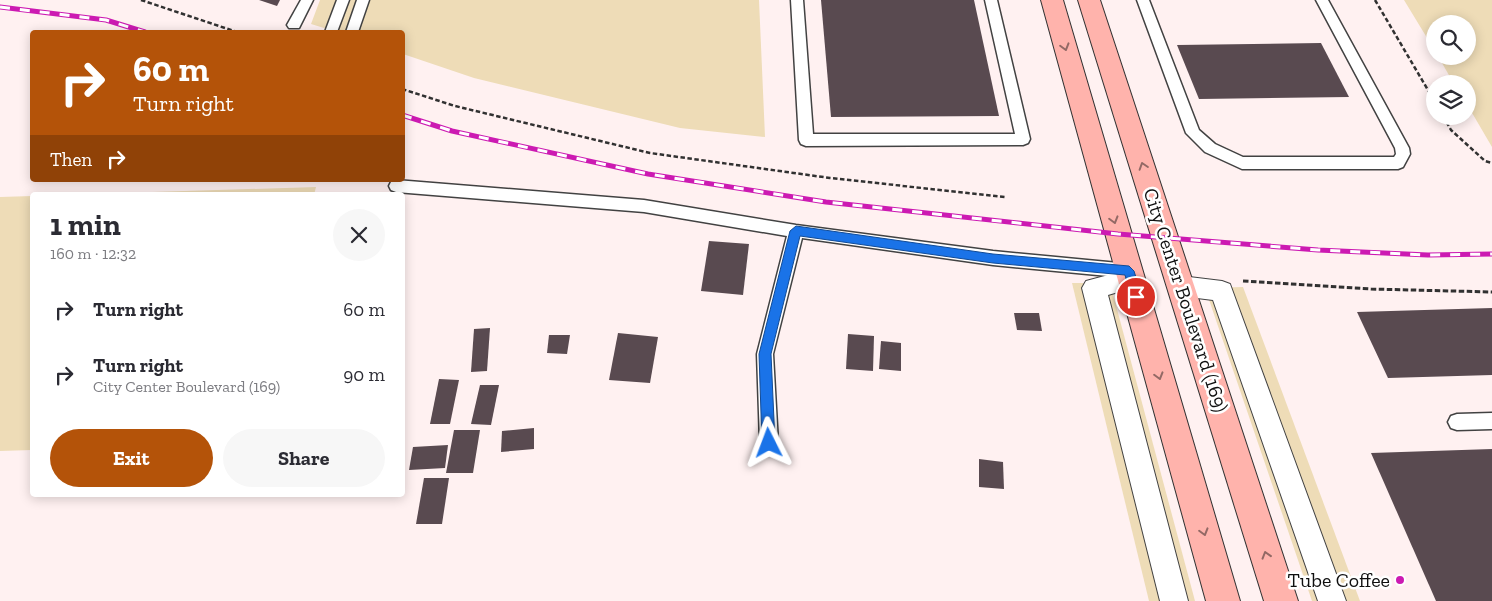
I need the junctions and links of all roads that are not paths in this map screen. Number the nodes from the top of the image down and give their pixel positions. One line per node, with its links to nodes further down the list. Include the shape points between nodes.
1 (307, 0): 10 (lane)
2 (343, 0): 11 (lane)
3 (363, 0): 12 (lane)
4 (797, 0): 5 (lane, via 806,140 1024,139)
5 (991, 0)
6 (1052, 0): 15 (main road, one-way to 15)
7 (1089, 0): 16 (main road, City Center Boulevard (169), one-way to 7)
8 (1143, 0): 9 (lane, via 1194,134 1202,144 1242,163 1398,163 1403,154 1402,148)
9 (1322, 0)
10 (294, 25)
11 (332, 30)
12 (353, 30)
13 (396, 186): 14 (lane, via 644,206)
14 (796, 231): 15 (lane); 19 (lane, via 765,354)
15 (1130, 275): 20 (street, via 1094,288); 21 (main road, one-way to 21)
16 (1181, 286): 22 (main road, City Center Boulevard (169), one-way to 16); 23 (street, via 1222,291)
17 (1492, 421): 18 (lane)
18 (1458, 422)
19 (769, 443)
20 (1174, 601)
21 (1224, 601)
22 (1281, 601)
23 (1332, 601)

